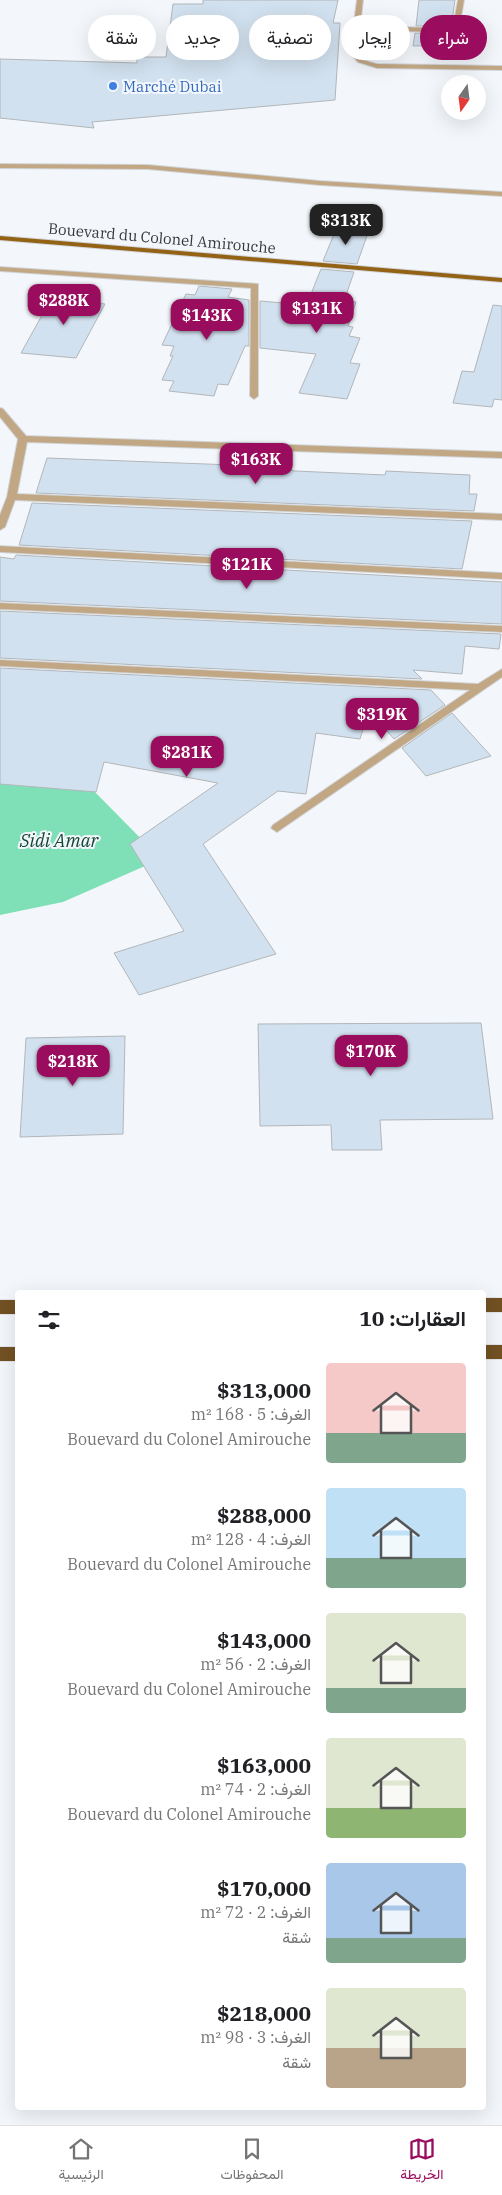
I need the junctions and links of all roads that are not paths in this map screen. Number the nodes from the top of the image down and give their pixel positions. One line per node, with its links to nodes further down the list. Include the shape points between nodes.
1 (360, 0): 3 (street)
2 (461, 0): 4 (street, via 452,27)
3 (358, 15)
4 (410, 29)
5 (358, 60): 6 (street, via 377,66)
6 (502, 68)
7 (0, 166): 8 (street, via 148,167 320,183)
8 (502, 194)
9 (0, 238): 11 (main road, Bouevard du Colonel Amirouche)
10 (0, 269): 12 (street, via 255,286)
11 (502, 280)
12 (254, 396)
13 (0, 411): 14 (street)
14 (23, 439): 15 (street); 16 (street)
15 (502, 455)
16 (12, 497): 17 (street); 18 (street)
17 (502, 517)
18 (0, 527)
19 (0, 549): 20 (street)
20 (502, 576)
21 (0, 606): 22 (street)
22 (502, 629)
23 (0, 663): 25 (street)
24 (502, 672): 25 (street)
25 (481, 687): 26 (street)
26 (277, 828)
27 (502, 1304): 28 (highway)
28 (486, 1305)
29 (0, 1307): 30 (highway)
30 (15, 1308)
31 (486, 1352): 32 (highway)
32 (502, 1352)
33 (0, 1354): 34 (highway)
34 (15, 1354)

